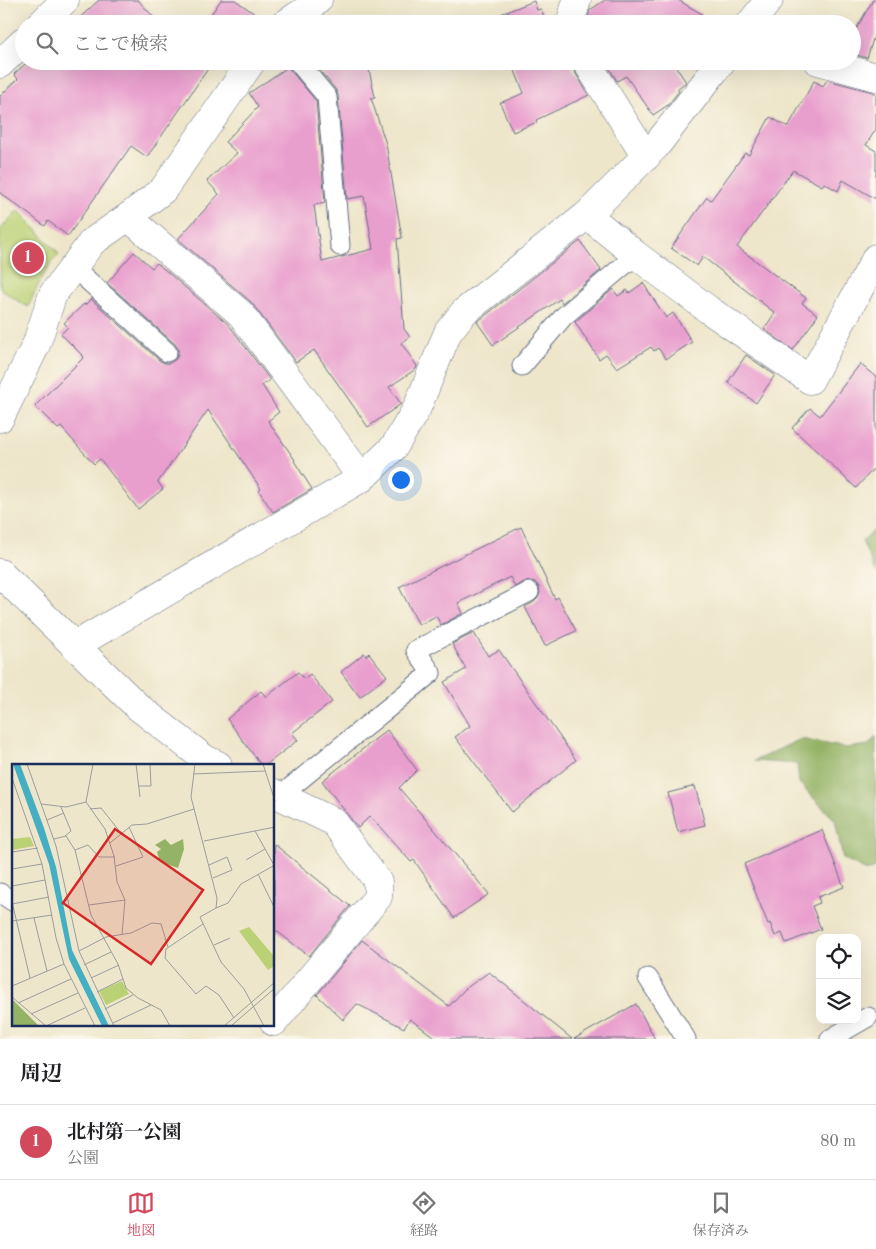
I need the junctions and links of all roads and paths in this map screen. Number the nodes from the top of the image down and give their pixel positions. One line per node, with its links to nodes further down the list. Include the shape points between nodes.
1 (65, 0): 4 (street)
2 (318, 0): 5 (street)
3 (577, 0): 6 (street)
4 (50, 15)
5 (298, 15)
6 (573, 15)
7 (15, 50): 8 (street)
8 (0, 64)
9 (246, 70): 17 (street, via 163,190)
10 (304, 70): 18 (lane, via 327,97)
11 (592, 70): 15 (street)
12 (715, 70): 15 (street)
13 (855, 70): 14 (street)
14 (875, 75)
15 (646, 157): 16 (street)
16 (587, 215): 19 (street); 25 (street, via 464,312 448,332 417,408 394,448)
17 (128, 217): 21 (street, via 92,242); 25 (street, via 241,314)
18 (340, 246)
19 (636, 255): 20 (street, via 810,380); 23 (lane, via 564,316)
20 (876, 258)
21 (73, 267): 22 (lane); 24 (street, via 53,294 36,345)
22 (167, 352)
23 (522, 366)
24 (0, 418)
25 (362, 478): 28 (street)
26 (0, 573): 28 (street)
27 (529, 592): 30 (lane, via 416,650 431,673)
28 (74, 646): 29 (street, via 136,706)
29 (216, 764)
30 (277, 794): 35 (street, via 334,822 378,882 378,897)
31 (0, 894): 32 (lane)
32 (12, 901)
33 (648, 978): 38 (lane)
34 (868, 1017): 39 (lane)
35 (275, 1021)
36 (270, 1026): 37 (street)
37 (259, 1039)
38 (686, 1039)
39 (830, 1039)

